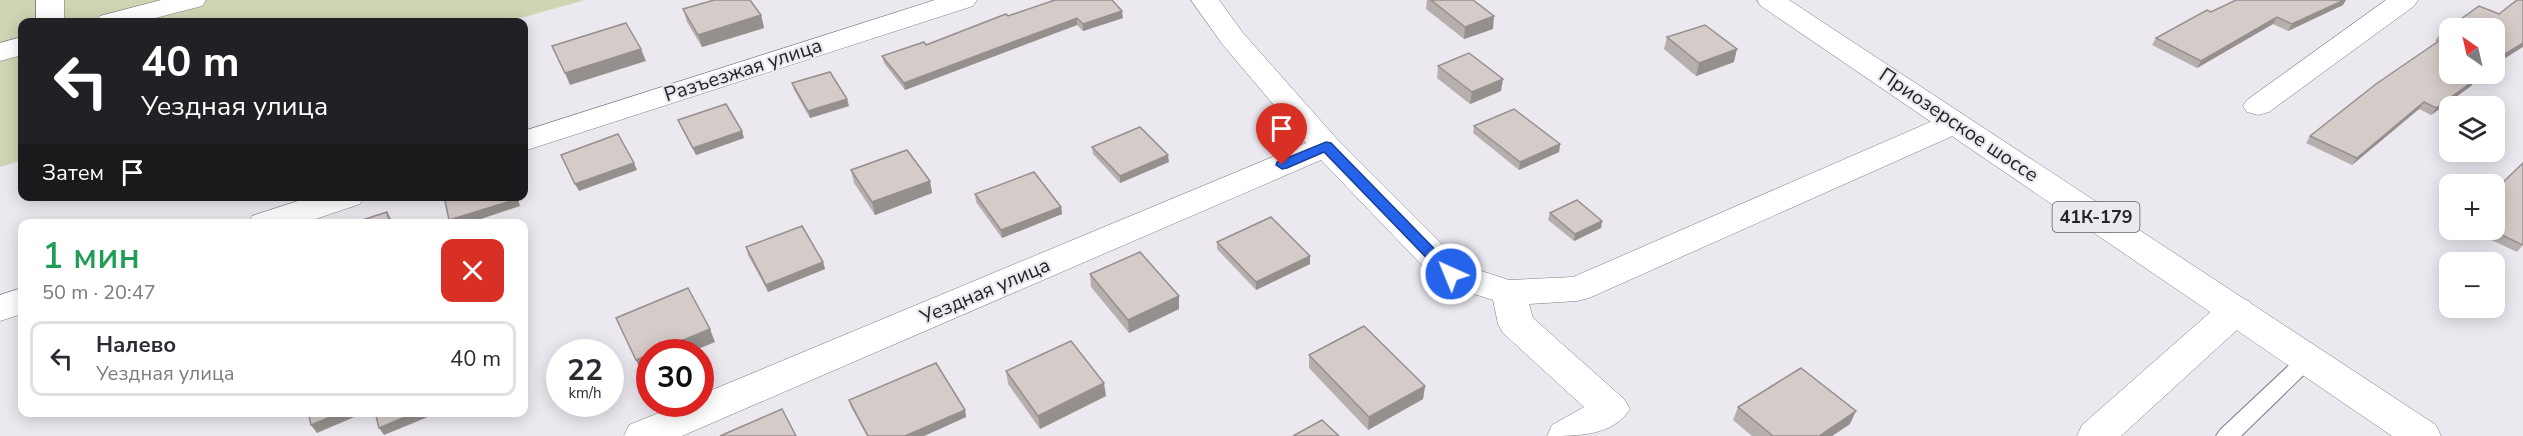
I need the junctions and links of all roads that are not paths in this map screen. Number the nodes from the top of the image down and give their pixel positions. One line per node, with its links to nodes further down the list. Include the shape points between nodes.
1 (50, 0): 7 (street)
2 (192, 0): 8 (street)
3 (963, 0): 13 (street, Разъезжая улица)
4 (1205, 0): 14 (street, via 1233,39)
5 (1771, 0): 12 (street, Приозерское шоссе / 41К-179)
6 (2404, 0): 11 (street)
7 (50, 18)
8 (125, 18)
9 (18, 47): 10 (street)
10 (0, 52)
11 (2258, 106)
12 (1955, 123): 17 (street, via 1577,289); 20 (street, Приозерское шоссе / 41К-179)
13 (528, 140)
14 (1326, 146): 17 (street, via 1451,274); 22 (street, Уездная улица)
15 (333, 201): 16 (street)
16 (279, 219)
17 (1509, 292): 23 (street, via 1516,324 1611,409)
18 (18, 302): 19 (street)
19 (0, 308)
20 (2236, 310): 21 (street, 41К-179); 24 (street)
21 (2308, 359): 25 (lane); 26 (street, 41К-179)
22 (643, 436)
23 (1566, 436)
24 (2096, 436)
25 (2227, 436)
26 (2422, 436)

